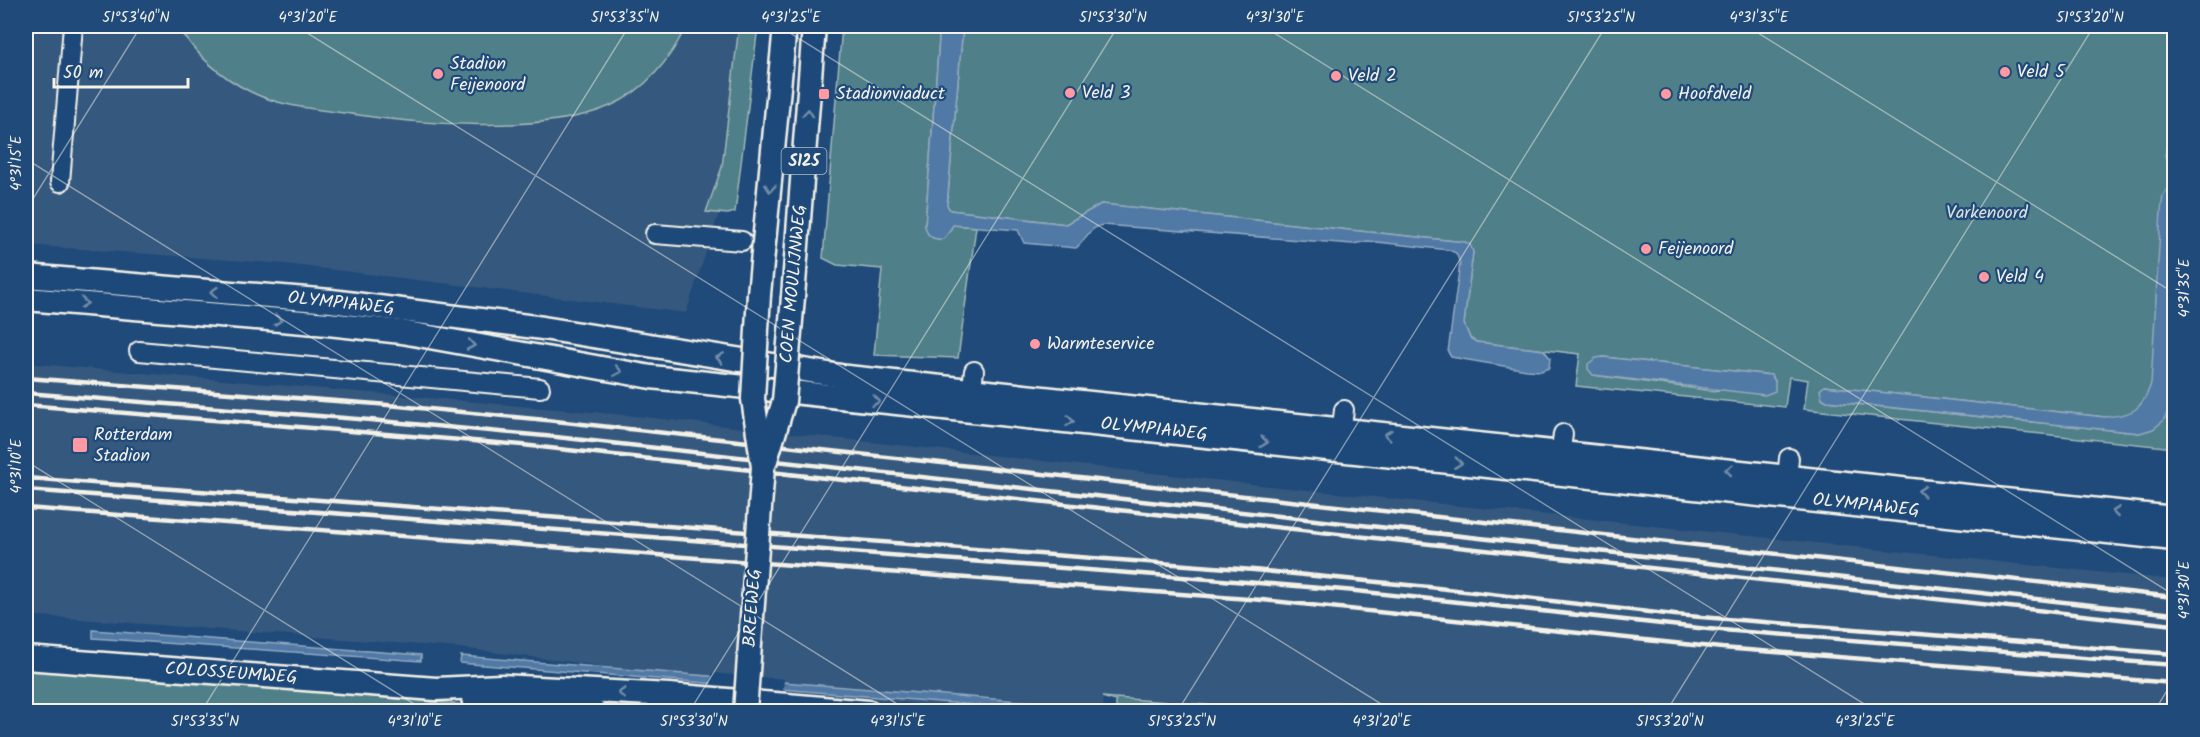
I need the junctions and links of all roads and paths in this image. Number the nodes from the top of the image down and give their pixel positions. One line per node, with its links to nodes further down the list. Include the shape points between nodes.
1 (73, 26): 4 (street)
2 (785, 26): 16 (main road, COEN MOULIJNWEG / S125, one-way to 16, bridge, via 753,399)
3 (814, 26): 16 (main road, COEN MOULIJNWEG / S125, one-way to 3, bridge, via 784,401)
4 (60, 183)
5 (655, 234): 6 (street)
6 (742, 242)
7 (26, 276): 9 (main road, OLYMPIAWEG, one-way to 7)
8 (26, 299): 10 (main road, OLYMPIAWEG, one-way to 10)
9 (331, 301): 10 (main road); 11 (main road, OLYMPIAWEG, via 543,328)
10 (328, 324): 13 (main road, OLYMPIAWEG, one-way to 13, via 402,332)
11 (655, 347): 13 (main road); 15 (main road, OLYMPIAWEG, one-way to 11, via 819,374)
12 (139, 351): 14 (street)
13 (651, 377): 15 (main road, OLYMPIAWEG, one-way to 15)
14 (540, 388)
15 (971, 390): 17 (main road, OLYMPIAWEG)
16 (763, 467): 18 (main road, COEN MOULIJNWEG / S125, bridge)
17 (1787, 477): 19 (main road, OLYMPIAWEG, one-way to 17); 20 (main road, OLYMPIAWEG)
18 (760, 505): 24 (main road, BREEWEG / S125, bridge)
19 (2175, 518)
20 (2175, 539)
21 (26, 658): 22 (main road, COLOSSEUMWEG)
22 (436, 689): 23 (main road, COLOSSEUMWEG, via 498,702); 25 (main road, COLOSSEUMWEG, one-way to 22, via 501,686)
23 (595, 711)
24 (745, 711)
25 (869, 711)

